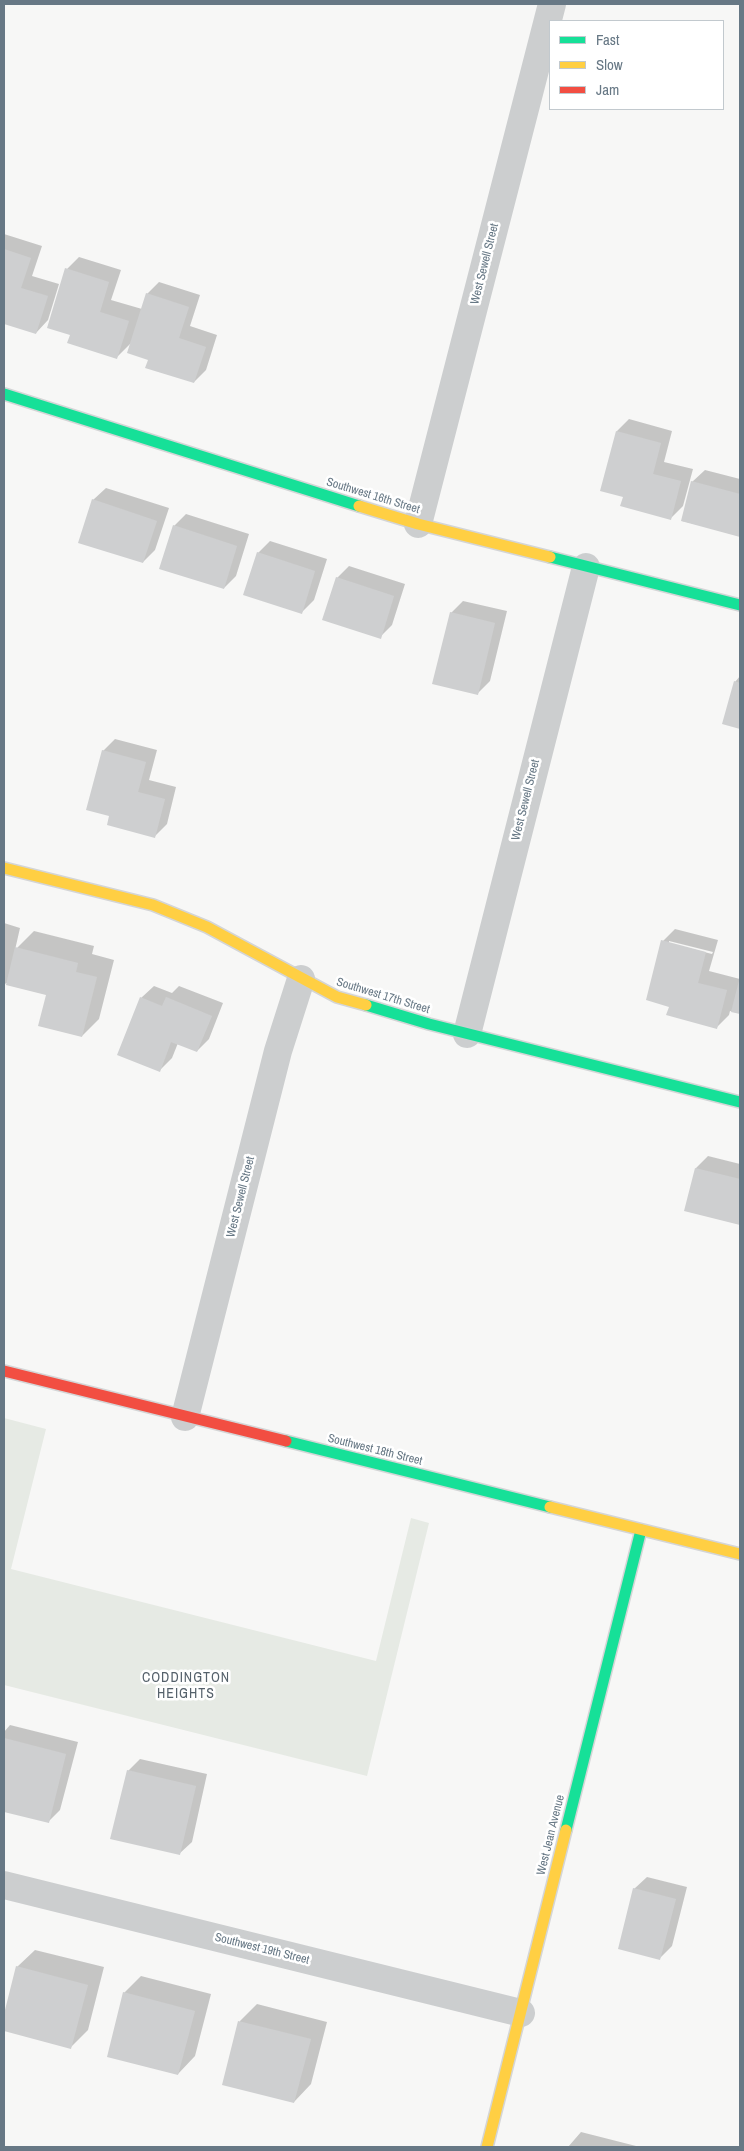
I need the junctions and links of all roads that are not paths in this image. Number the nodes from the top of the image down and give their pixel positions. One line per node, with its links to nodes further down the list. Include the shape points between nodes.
1 (552, 4): 3 (street, West Sewell Street)
2 (4, 394): 3 (street, Southwest 16th Street)
3 (418, 524): 4 (street, Southwest 16th Street)
4 (586, 566): 5 (street, Southwest 16th Street); 8 (street, West Sewell Street)
5 (740, 605)
6 (4, 868): 7 (street, Southwest 17th Street, via 153,906 207,927)
7 (301, 979): 8 (street, Southwest 17th Street, via 337,997); 11 (street, West Sewell Street, via 278,1050)
8 (467, 1034): 9 (street, Southwest 17th Street)
9 (740, 1102)
10 (4, 1371): 11 (street, Southwest 18th Street)
11 (185, 1417): 12 (street, Southwest 18th Street)
12 (640, 1530): 13 (street, Southwest 18th Street); 15 (street, West Jean Avenue)
13 (740, 1554)
14 (4, 1885): 15 (street, Southwest 19th Street)
15 (521, 2013): 16 (street, West Jean Avenue)
16 (488, 2147)

